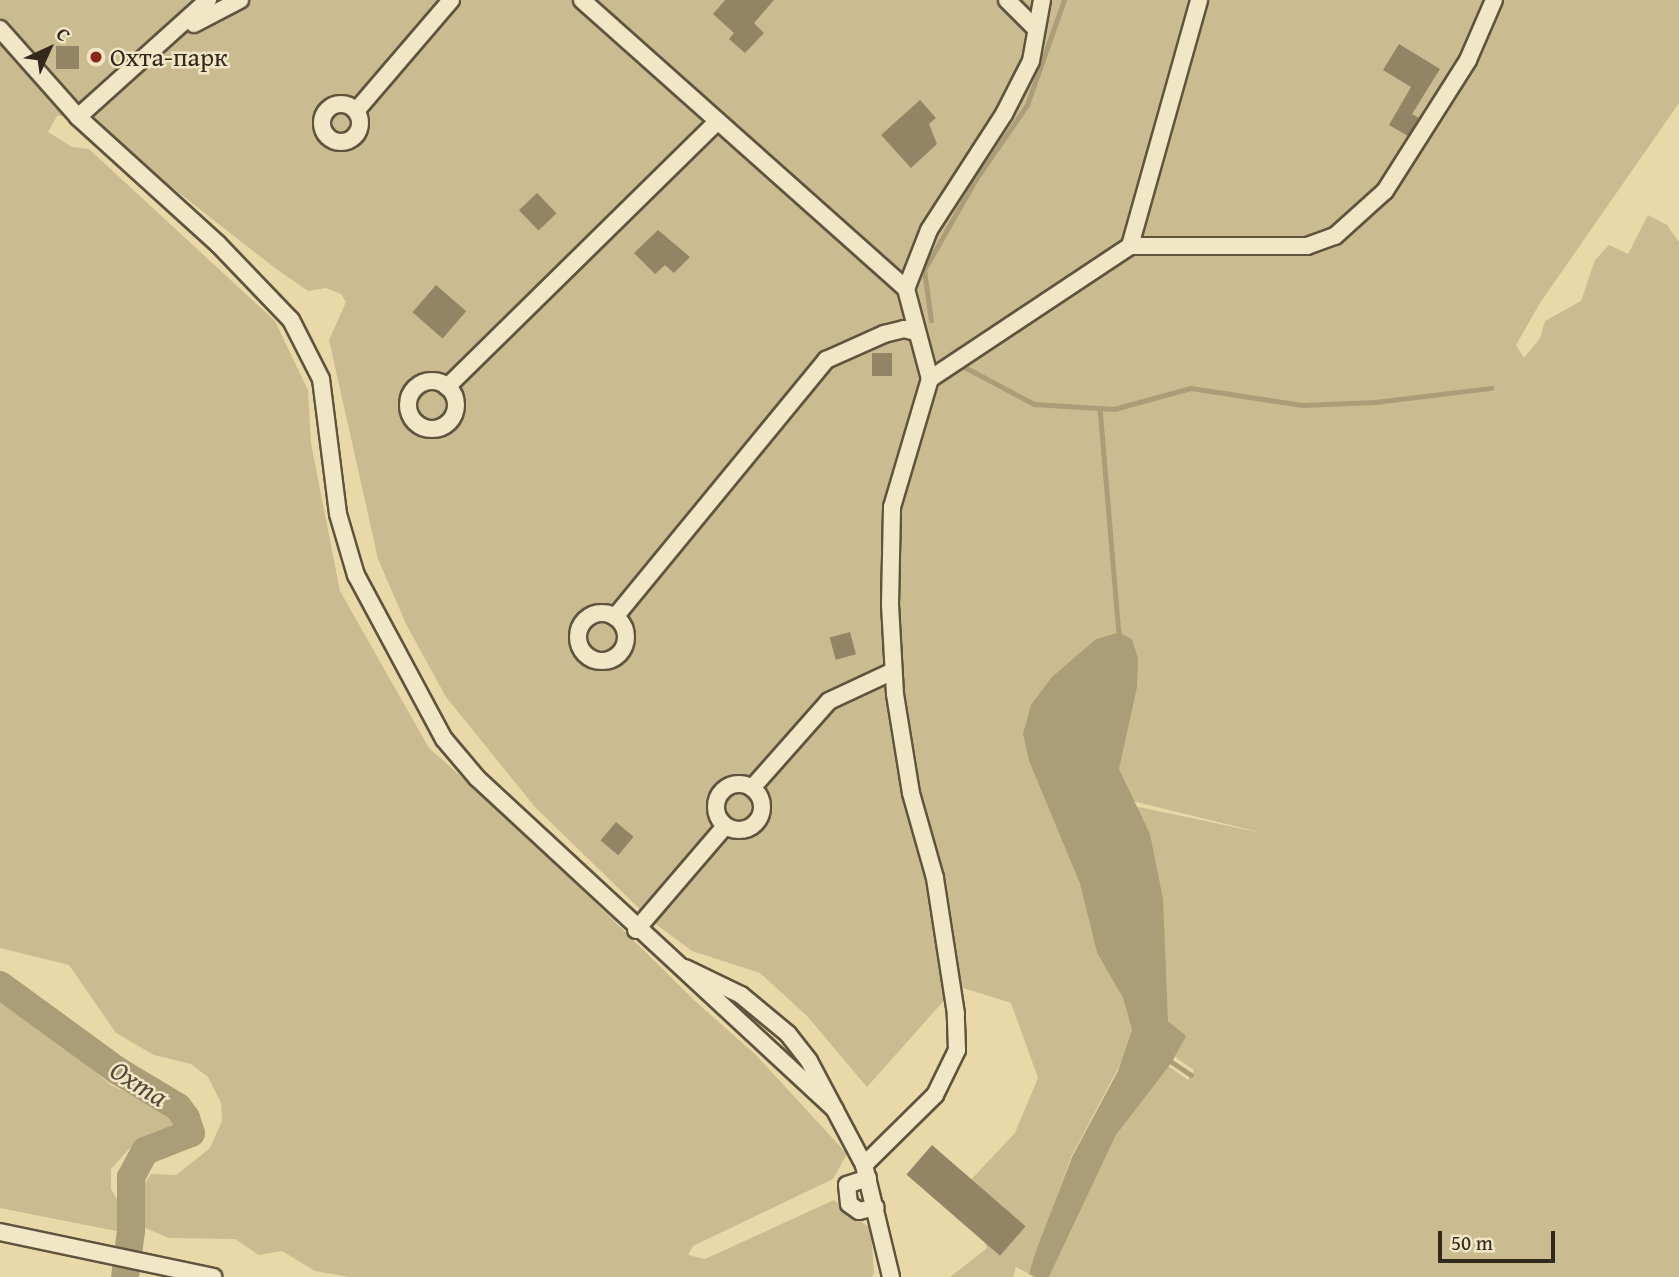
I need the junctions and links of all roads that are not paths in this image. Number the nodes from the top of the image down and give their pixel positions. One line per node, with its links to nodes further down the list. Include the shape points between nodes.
1 (208, 0): 11 (street)
2 (240, 0): 11 (street)
3 (451, 0): 12 (street)
4 (582, 0): 14 (street)
5 (1007, 0): 9 (street)
6 (1042, 0): 9 (street)
7 (1199, 0): 15 (street)
8 (1494, 0): 15 (street, via 1468,60 1392,181 1335,236 1307,246)
9 (1035, 28): 16 (street, via 1031,61 1004,114 929,230)
10 (0, 29): 13 (street)
11 (176, 33): 13 (street, via 141,57)
12 (356, 111)
13 (78, 117): 24 (street, via 218,244 291,320 321,379 338,513 356,575 444,738 477,778)
14 (717, 122): 16 (street); 19 (street)
15 (1130, 246): 18 (street)
16 (906, 289): 17 (street)
17 (915, 332): 18 (street); 20 (street, via 904,329 884,334 826,360)
18 (930, 379): 21 (street, via 892,508)
19 (447, 387)
20 (615, 617)
21 (893, 671): 22 (street, via 829,701); 25 (street, via 911,793 937,892 956,1014 957,1050 935,1095)
22 (752, 788): 23 (street, via 738,784 725,788 716,807); 23 (street, via 761,799 757,820 739,830)
23 (725, 826): 24 (street)
24 (636, 930): 25 (street, via 670,961 721,982 788,1034 809,1061)
25 (866, 1171): 26 (street); 26 (street, via 847,1185 849,1205 859,1211)
26 (876, 1207): 29 (street)
27 (0, 1232): 28 (street)
28 (212, 1277)
29 (891, 1277)

